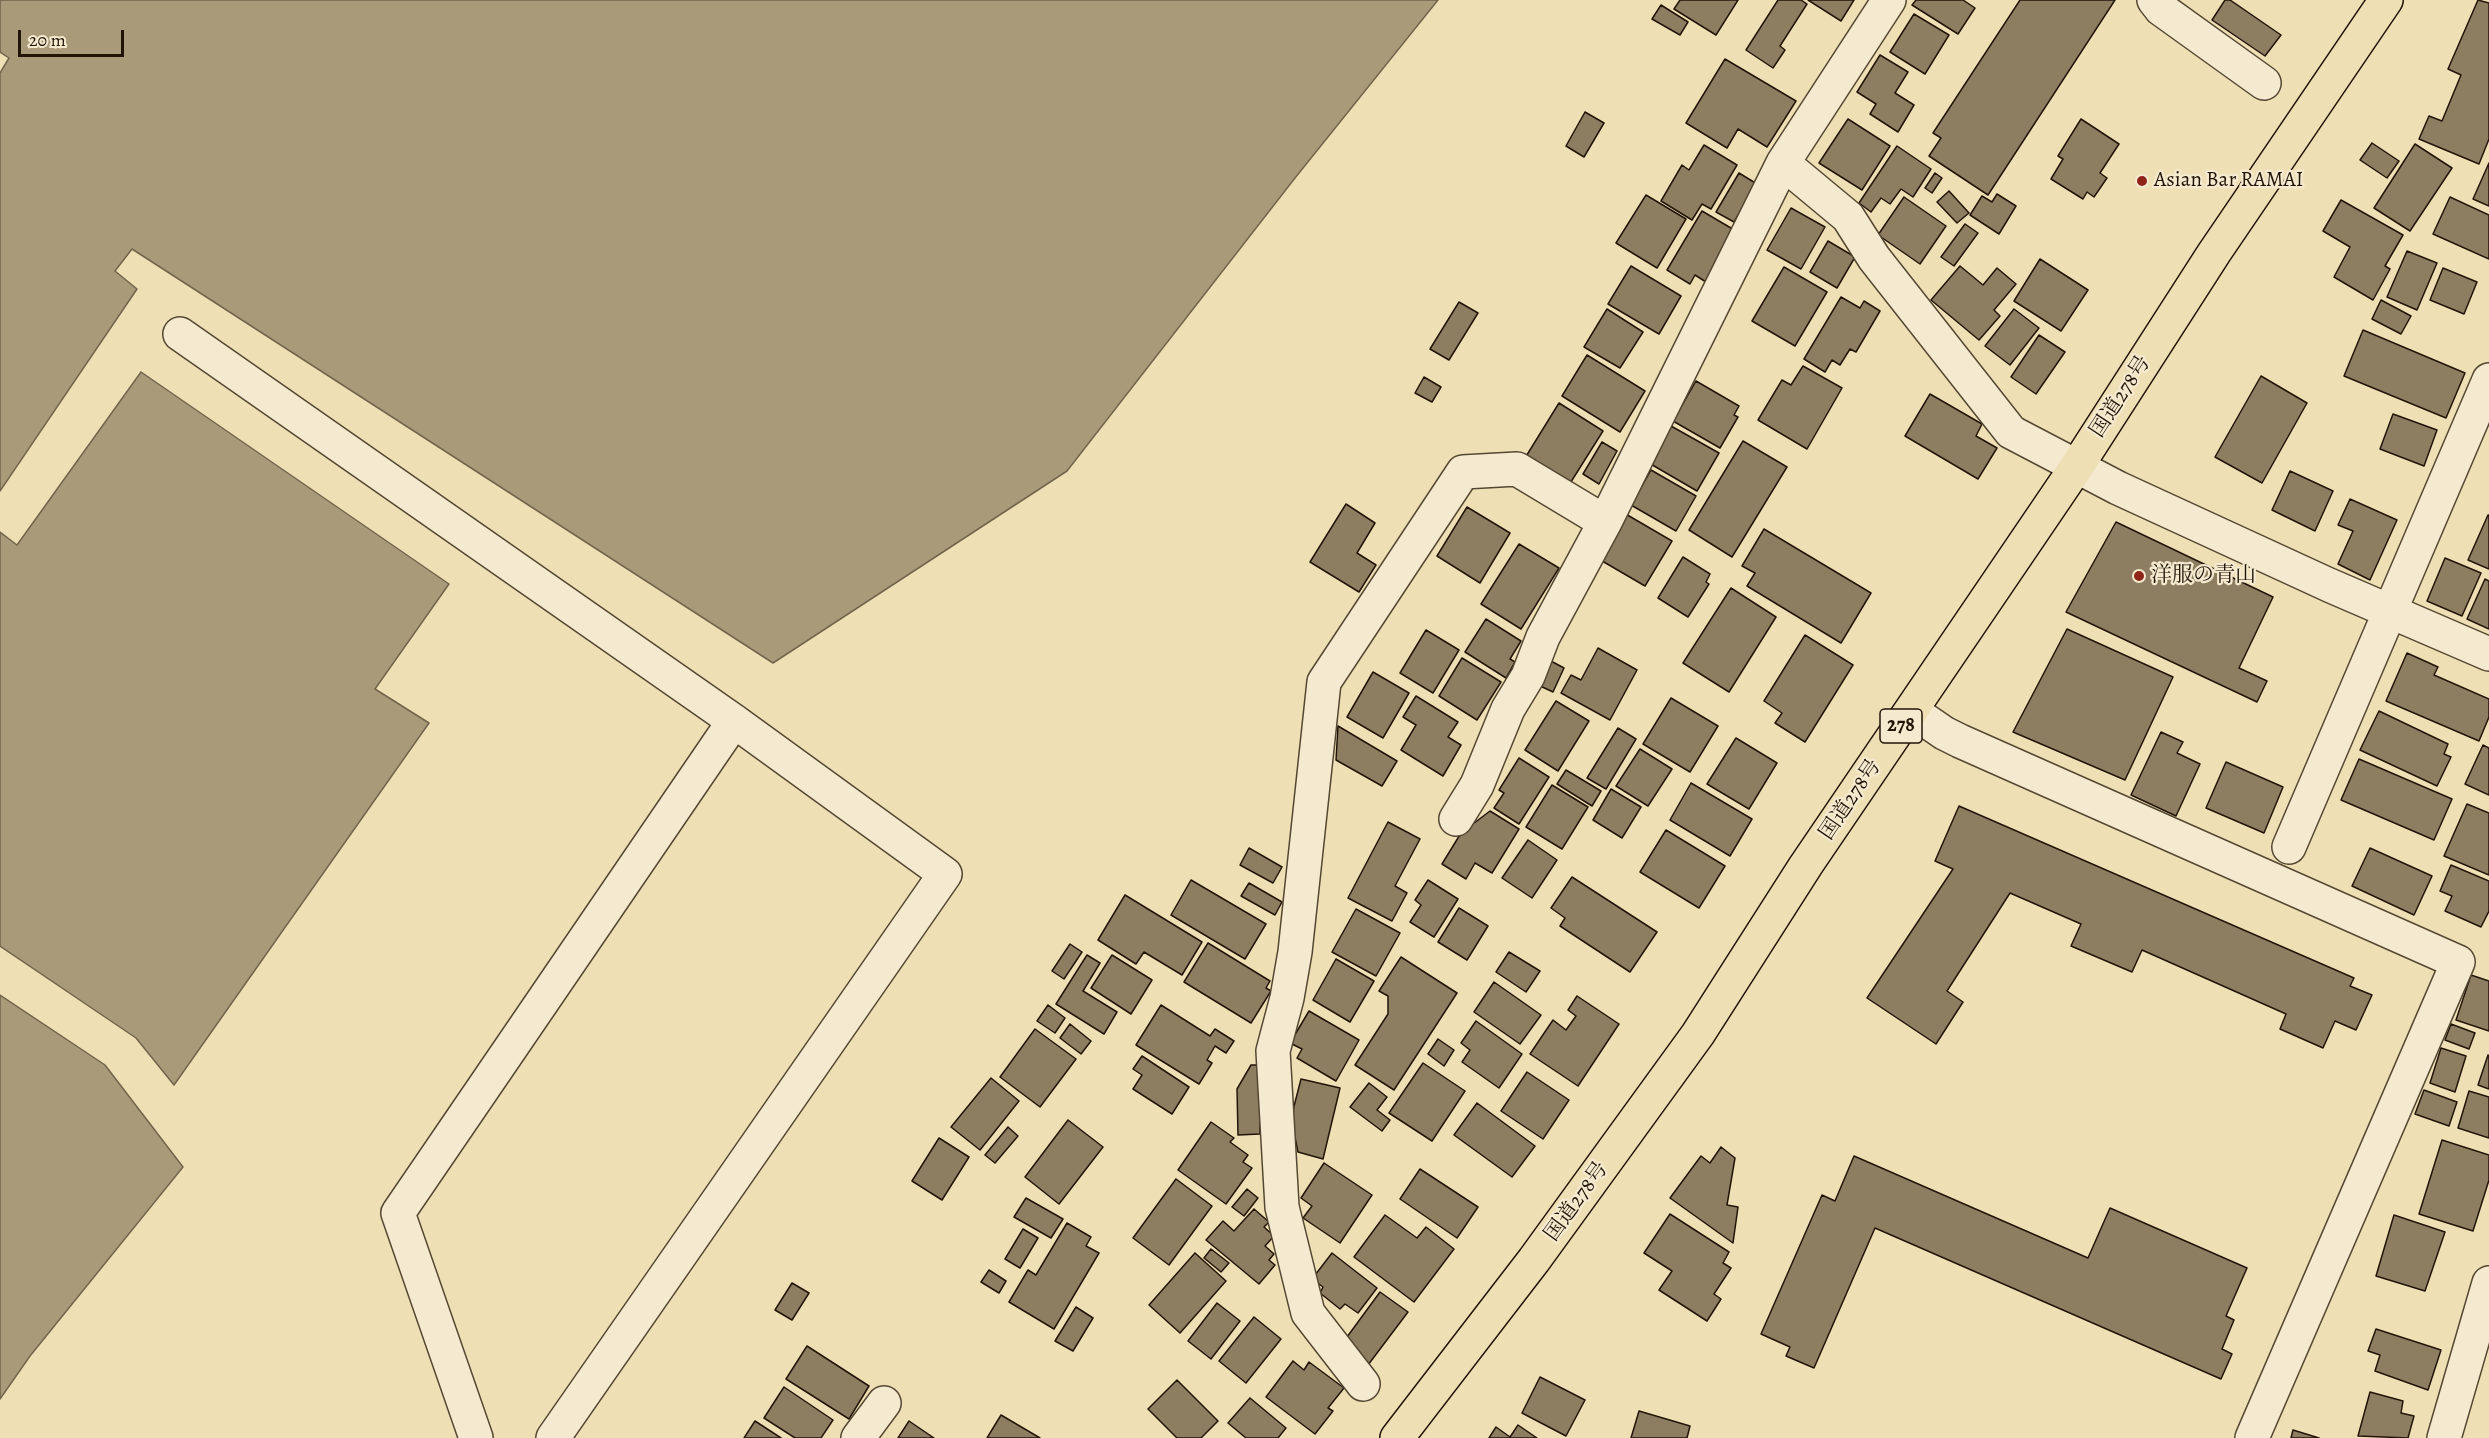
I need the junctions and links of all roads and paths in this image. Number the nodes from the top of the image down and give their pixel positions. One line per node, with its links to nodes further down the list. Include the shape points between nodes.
1 (1889, 0): 5 (street)
2 (2154, 0): 4 (street)
3 (2386, 0): 8 (highway, 国道278号 / 278, via 2214,253)
4 (2264, 83)
5 (1783, 163): 8 (street, via 1848,217 1874,258 2011,432); 9 (street)
6 (180, 334): 13 (street)
7 (2489, 380): 10 (street)
8 (2077, 466): 10 (street); 12 (highway, 国道278号 / 278)
9 (1605, 522): 14 (street, via 1543,637 1477,785); 17 (street, via 1517,469 1463,472 1324,682 1295,952 1273,1051 1282,1207 1308,1313)
10 (2391, 611): 11 (street); 15 (street)
11 (2489, 654)
12 (1912, 711): 22 (highway, 国道278号 / 278, via 1806,865 1698,1034 1534,1260); 23 (street, via 1944,734 2458,962)
13 (734, 721): 19 (street, via 398,1213); 20 (street, via 945,874)
14 (1456, 819)
15 (2289, 847)
16 (2487, 1301): 24 (street)
17 (1364, 1384)
18 (884, 1403): 21 (street)
19 (476, 1438)
20 (553, 1438)
21 (858, 1438)
22 (1397, 1438)
23 (2252, 1438)
24 (2444, 1438)

